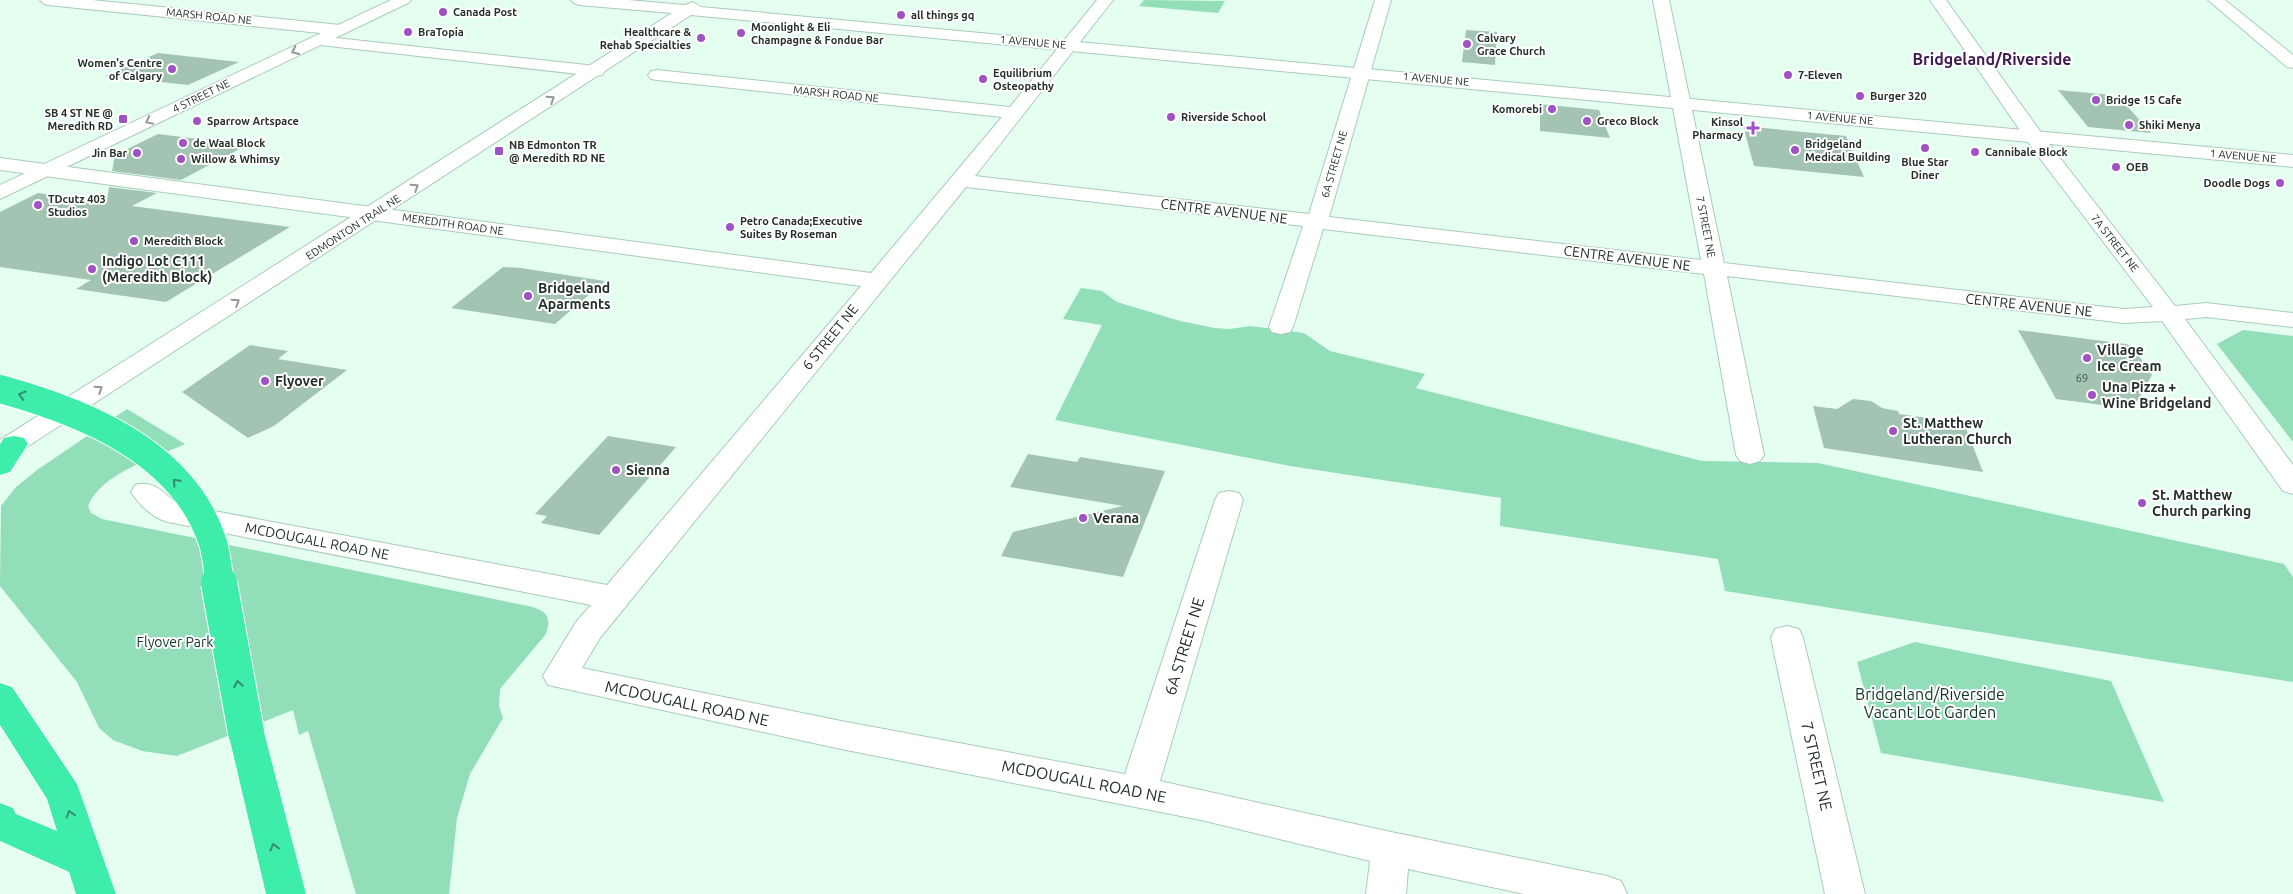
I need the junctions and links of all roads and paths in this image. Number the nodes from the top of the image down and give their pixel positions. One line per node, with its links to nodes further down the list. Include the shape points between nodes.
1 (48, 0): 11 (street, MARSH ROAD NE)
2 (402, 0): 11 (street, 4 STREET NE)
3 (580, 0): 10 (street, 1 AVENUE NE)
4 (704, 0): 10 (street, EDMONTON TRAIL NE)
5 (1105, 0): 13 (street, 6 STREET NE)
6 (1383, 0): 16 (street, 6A STREET NE)
7 (1661, 0): 18 (street, 7 STREET NE)
8 (1938, 0): 20 (street, 7A STREET NE)
9 (2216, 0): 14 (street)
10 (688, 11): 13 (street, 1 AVENUE NE); 15 (street, EDMONTON TRAIL NE)
11 (340, 30): 12 (street, 4 STREET NE)
12 (318, 40): 15 (street); 23 (street, 4 STREET NE, one-way to 23)
13 (1068, 45): 16 (street, 1 AVENUE NE); 19 (street, 6 STREET NE)
14 (2293, 63)
15 (596, 71): 26 (street, EDMONTON TRAIL NE, one-way to 15)
16 (1361, 72): 18 (street, 1 AVENUE NE); 27 (street, 6A STREET NE)
17 (657, 75): 19 (street, MARSH ROAD NE)
18 (1682, 103): 20 (street, 1 AVENUE NE); 28 (street, 7 STREET NE)
19 (1015, 113): 24 (street, 6 STREET NE)
20 (2034, 136): 21 (street, 1 AVENUE NE); 30 (street, 7A STREET NE)
21 (2293, 161)
22 (0, 164): 23 (street, MEREDITH ROAD NE)
23 (47, 170): 25 (street, 4 STREET NE); 26 (street, MEREDITH ROAD NE)
24 (960, 180): 27 (street, CENTRE AVENUE NE); 29 (street, 6 STREET NE)
25 (0, 193)
26 (374, 214): 29 (street, MEREDITH ROAD NE); 34 (street, EDMONTON TRAIL NE, one-way to 26)
27 (1316, 222): 28 (street, CENTRE AVENUE NE); 32 (street, 6A STREET NE)
28 (1714, 269): 30 (street, CENTRE AVENUE NE, via 2124,316); 35 (street, 7 STREET NE)
29 (876, 281): 39 (street, 6 STREET NE)
30 (2169, 313): 31 (street, CENTRE AVENUE NE, via 2206,310); 36 (street, 7A STREET NE)
31 (2293, 320)
32 (1281, 327)
33 (0, 389): 47 (highway, one-way to 33, bridge, via 246,732 212,540 190,497 165,470 105,426 78,413)
34 (5, 454)
35 (1750, 455)
36 (2293, 485)
37 (145, 492): 39 (street, MCDOUGALL ROAD NE, via 168,512)
38 (1229, 500): 43 (street, 6A STREET NE)
39 (614, 598): 41 (street, 6 STREET NE, via 588,630)
40 (1788, 638): 50 (street, 7 STREET NE)
41 (560, 676): 43 (street, MCDOUGALL ROAD NE, via 841,735)
42 (0, 696): 46 (highway, one-way to 42, via 64,795)
43 (1138, 791): 45 (street, MCDOUGALL ROAD NE)
44 (0, 819): 46 (highway, via 3,825)
45 (1391, 849): 48 (street); 49 (street, MCDOUGALL ROAD NE)
46 (90, 878)
47 (286, 894)
48 (1386, 894)
49 (1607, 894)
50 (1845, 894)

